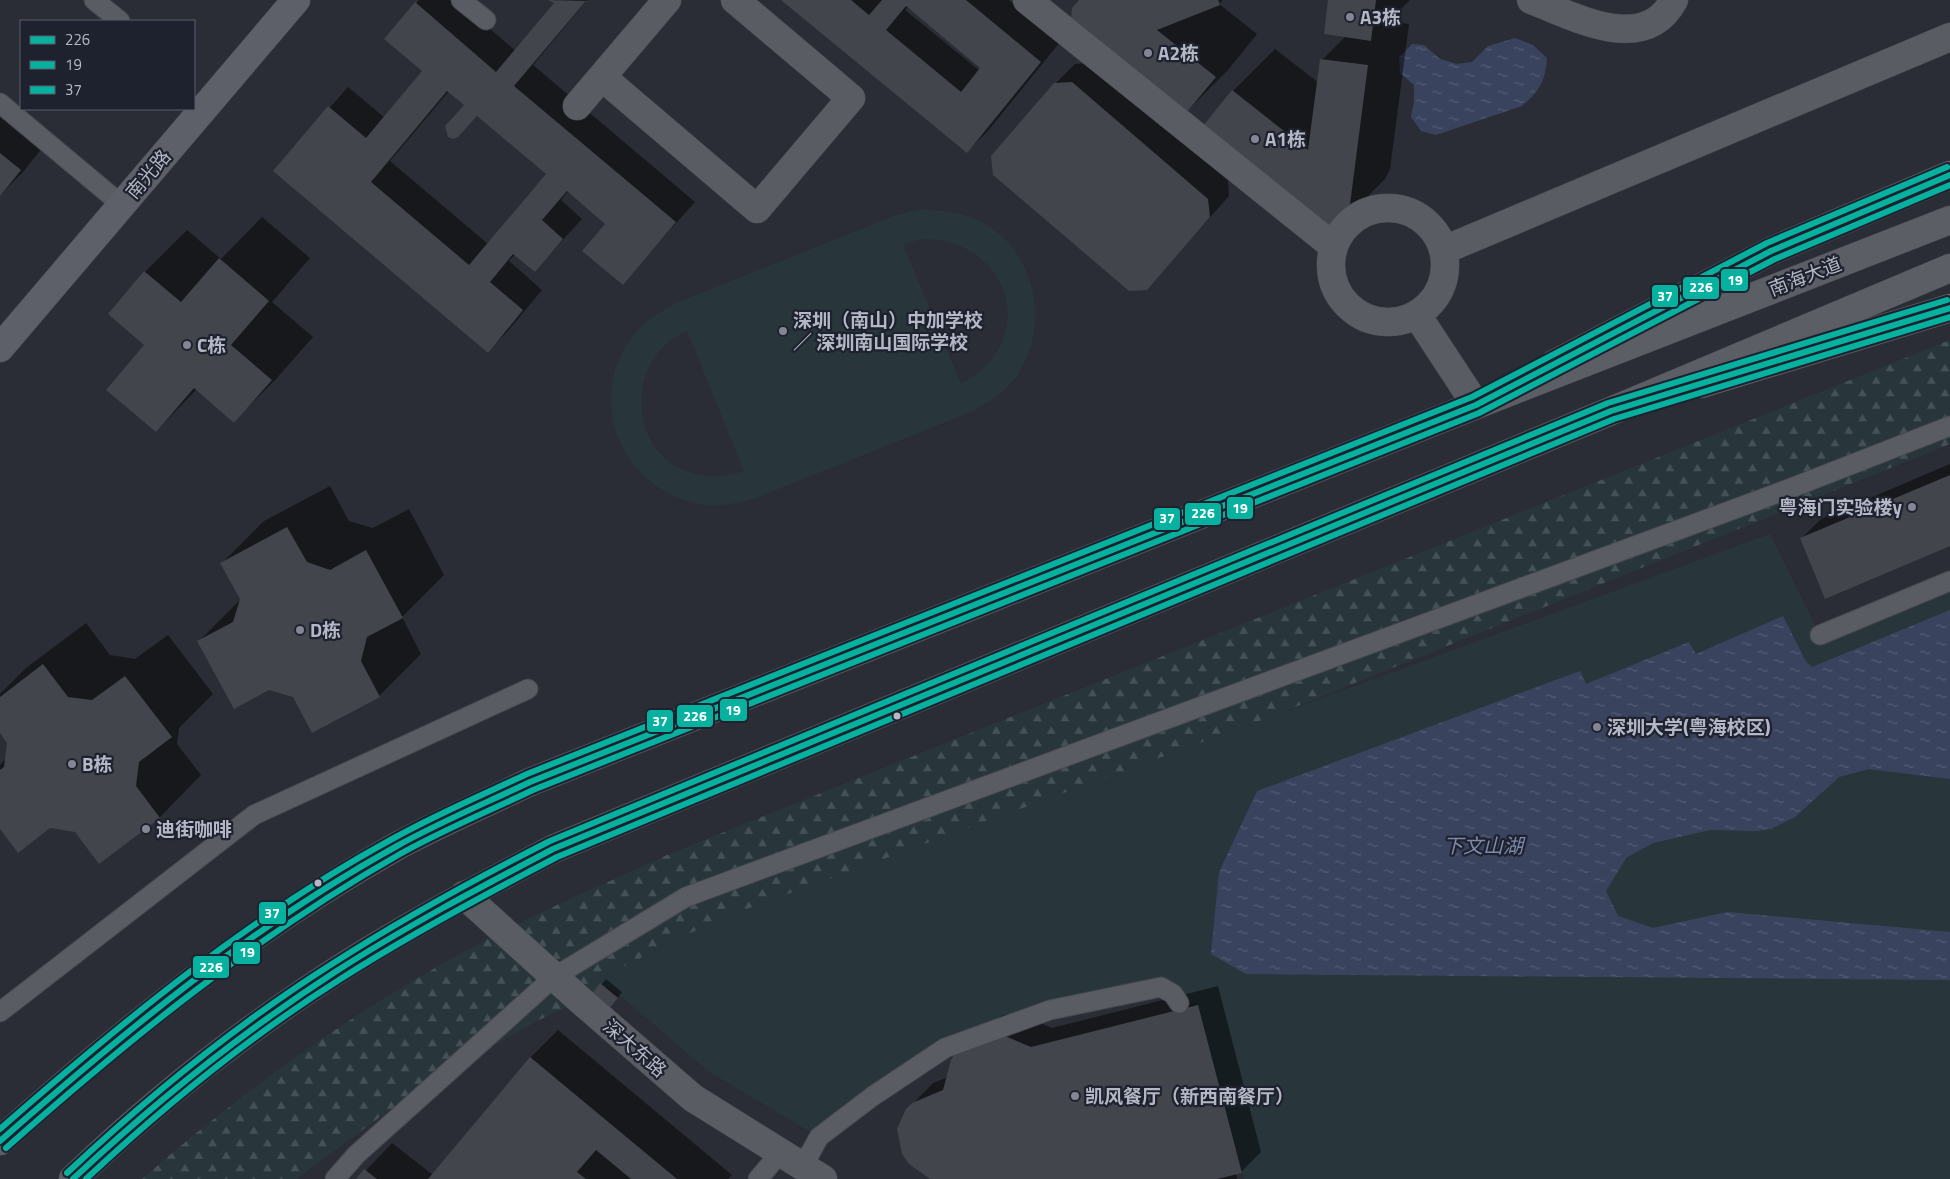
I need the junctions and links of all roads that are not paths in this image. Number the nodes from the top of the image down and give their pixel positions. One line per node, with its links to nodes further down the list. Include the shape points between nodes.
1 (94, 0): 9 (lane)
2 (296, 0): 16 (main road, 南光路)
3 (460, 0): 10 (lane)
4 (667, 0): 12 (street)
5 (735, 0): 12 (street, via 851,98 757,210)
6 (1027, 0): 18 (street)
7 (1531, 0): 8 (street, via 1605,28 1623,30 1640,28 1659,17)
8 (1674, 0)
9 (119, 20)
10 (486, 20)
11 (1950, 37): 19 (street)
12 (602, 77): 14 (street)
13 (0, 103): 16 (lane)
14 (577, 106)
15 (1950, 175): 24 (main road, via 1771,252)
16 (122, 204): 23 (main road, 南光路)
17 (1950, 220): 24 (main road, 南海大道)
18 (1334, 246): 19 (street, via 1349,222 1375,208 1390,207 1418,216 1438,236); 22 (street, via 1330,261 1336,291 1358,314 1387,322 1403,321)
19 (1444, 250): 22 (street, via 1446,265 1441,287 1429,306)
20 (1950, 268): 25 (main road)
21 (1950, 308): 25 (main road)
22 (1417, 315): 24 (street)
23 (0, 348)
24 (1476, 405): 34 (main road, 南海大道, via 530,782 407,842 322,891 181,990 81,1069)
25 (1611, 411): 30 (main road, via 618,821)
26 (1950, 426): 31 (lane, via 1786,490 686,897)
27 (1950, 581): 28 (lane)
28 (1820, 636)
29 (528, 689): 33 (lane, via 254,815)
30 (464, 895): 31 (street, 深大东路); 36 (main road, via 298,996 188,1077)
31 (554, 977): 35 (street, 深大东路, via 693,1098); 37 (lane, via 356,1155)
32 (1178, 1003): 35 (lane, via 1173,994 1161,987 1050,1010 945,1048 819,1137)
33 (0, 1012)
34 (0, 1141)
35 (802, 1166): 38 (lane)
36 (73, 1179)
37 (335, 1179)
38 (758, 1179)

